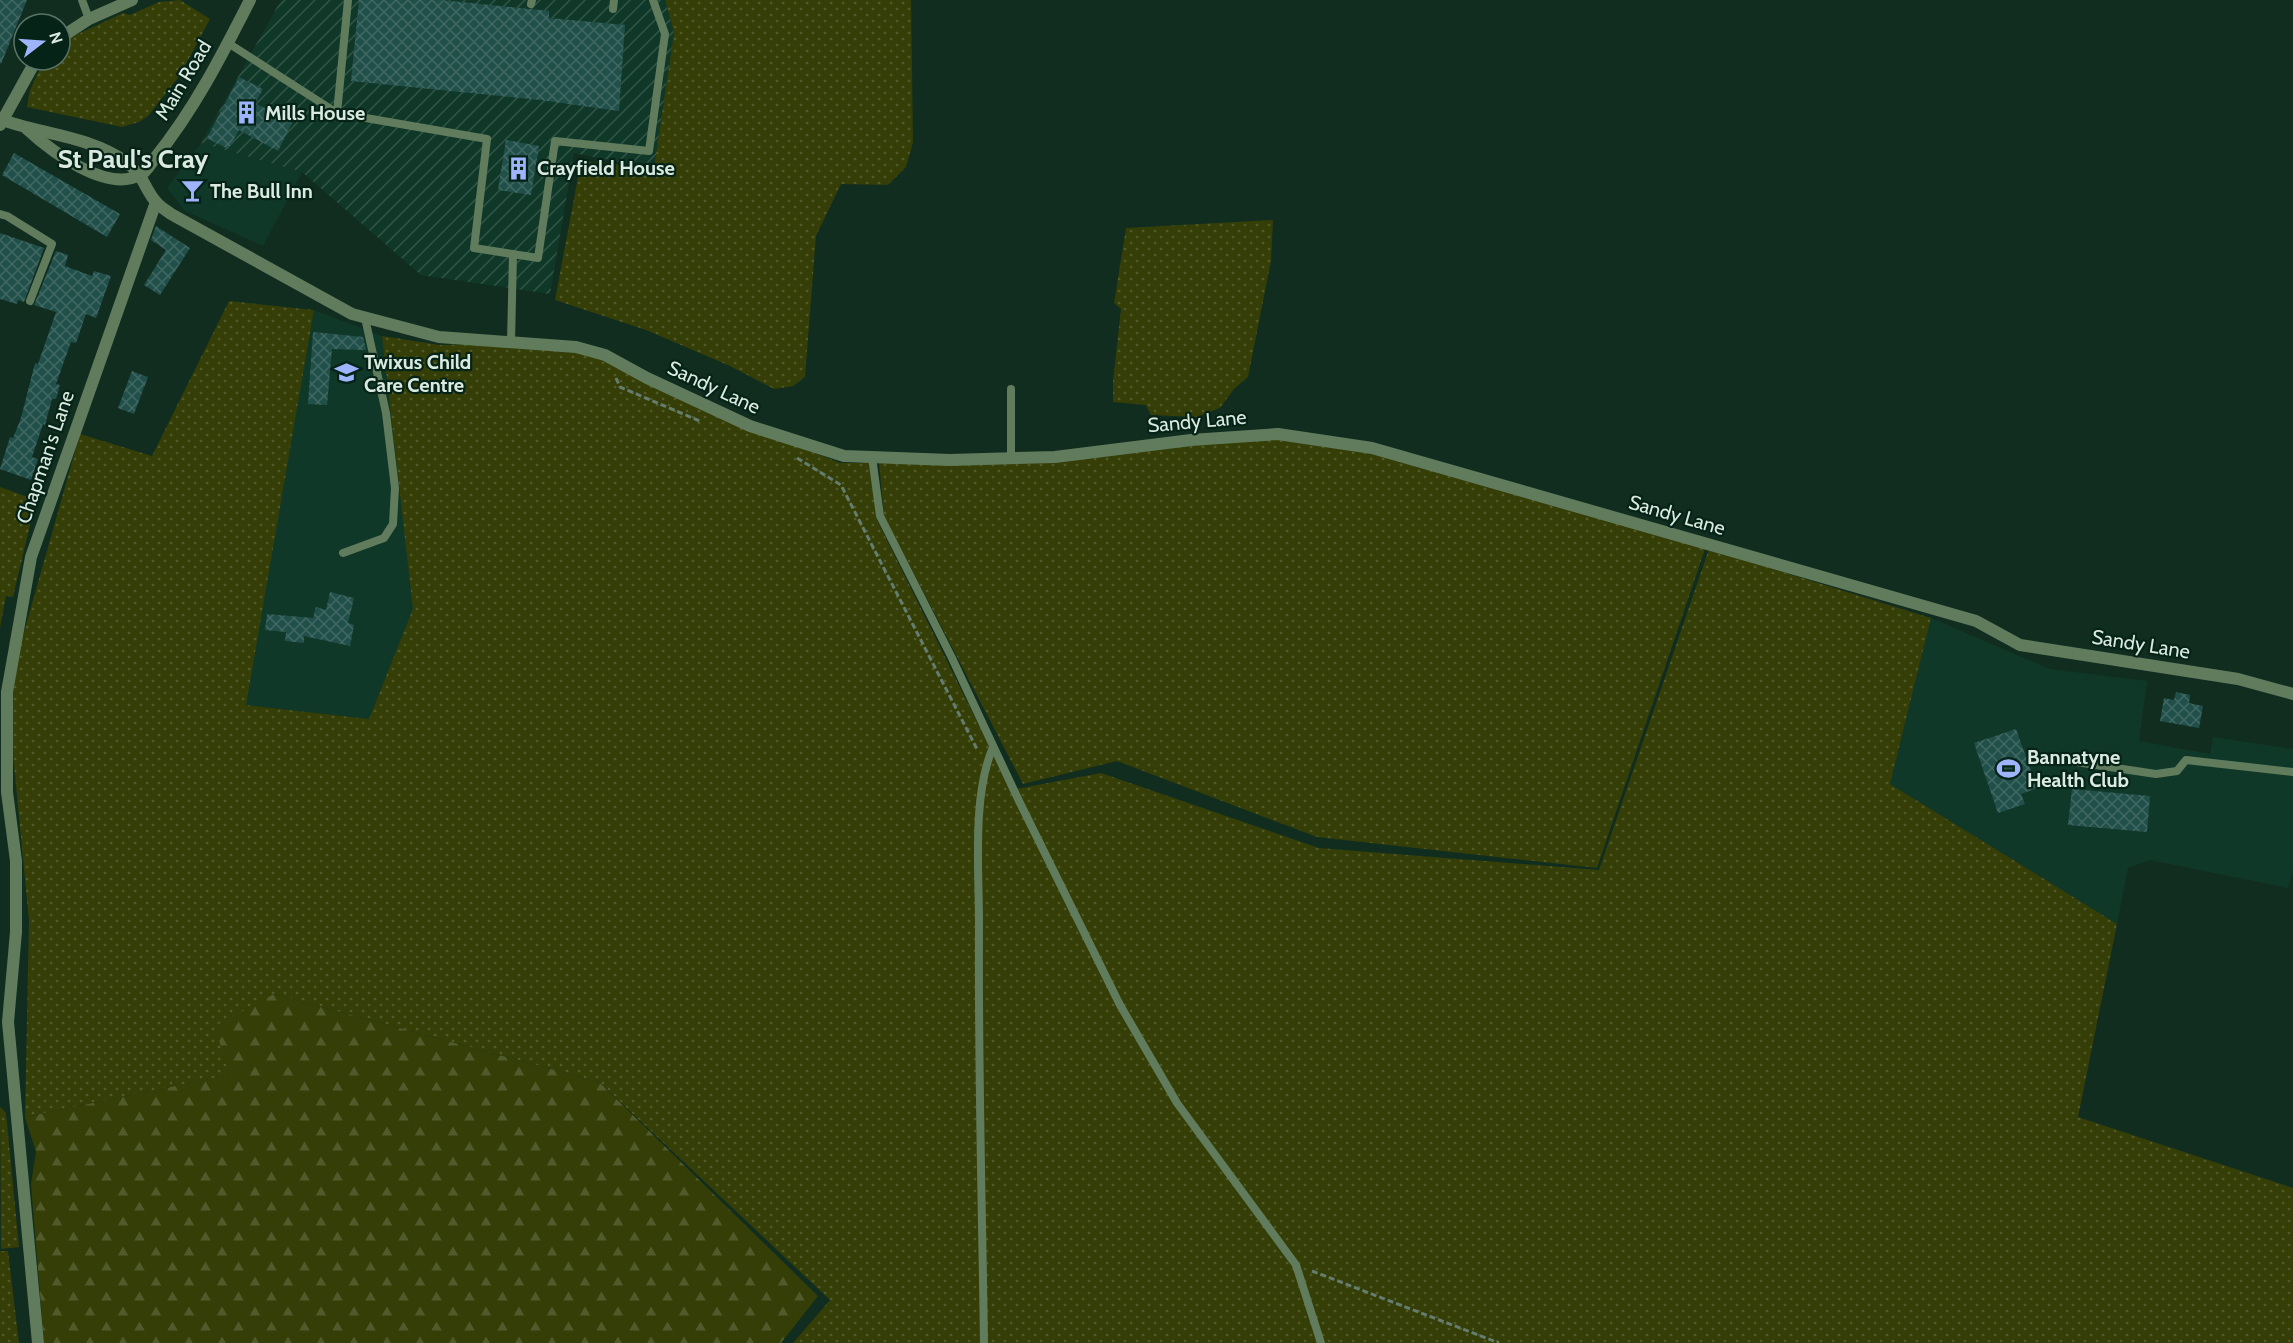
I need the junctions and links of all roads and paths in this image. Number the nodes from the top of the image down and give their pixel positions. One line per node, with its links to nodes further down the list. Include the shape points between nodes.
1 (82, 0): 6 (lane)
2 (132, 0): 6 (street)
3 (250, 0): 8 (street, Main Road)
4 (348, 0): 10 (lane)
5 (653, 0): 16 (lane, via 665,34 649,151 555,141 538,258)
6 (89, 19): 7 (street)
7 (72, 30)
8 (228, 43): 10 (lane); 13 (street, Main Road, via 204,88)
9 (29, 72): 11 (street)
10 (337, 113): 16 (lane, via 487,139 474,248)
11 (1, 121): 12 (street)
12 (27, 129): 13 (street, via 85,142 125,161); 13 (street, via 74,166 119,180)
13 (141, 175): 14 (street, Sandy Lane)
14 (156, 202): 18 (street, Sandy Lane, via 190,225); 33 (street, Chapman's Lane, via 31,557 7,692 7,792 16,861 16,932 8,1022)
15 (0, 214): 17 (lane, via 52,244)
16 (513, 254): 19 (lane)
17 (30, 301)
18 (365, 318): 19 (street, Sandy Lane, via 439,337); 26 (lane, via 386,413 395,488 393,524 384,538)
19 (511, 342): 20 (street, Sandy Lane, via 576,347)
20 (605, 355): 22 (path, via 620,387); 24 (street, Sandy Lane, via 750,426 844,456)
21 (1011, 389): 25 (lane)
22 (704, 423)
23 (794, 457): 30 (path, via 842,486)
24 (872, 457): 25 (street, Sandy Lane); 28 (lane, via 880,516)
25 (1011, 458): 27 (street, Sandy Lane, via 1278,434 1372,448 1976,621 2019,645 2238,679)
26 (343, 553)
27 (2293, 694)
28 (993, 747): 30 (lane); 32 (lane, via 1120,1005 1177,1103)
29 (2063, 760): 31 (lane, via 2156,774 2177,771 2186,760)
30 (985, 766): 34 (lane, via 980,808 979,987)
31 (2293, 772)
32 (1296, 1265): 35 (lane); 36 (path)
33 (38, 1343)
34 (984, 1343)
35 (1321, 1343)
36 (1499, 1343)

